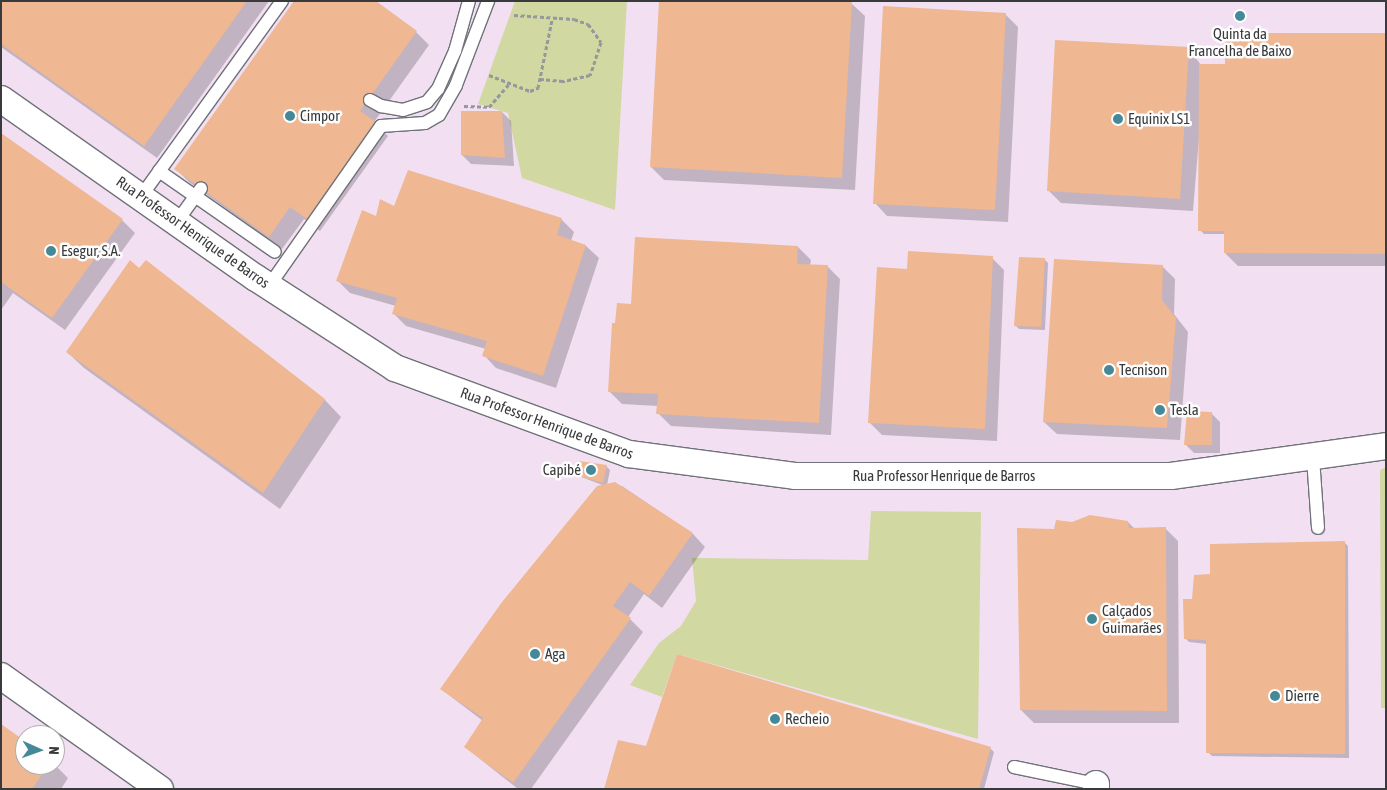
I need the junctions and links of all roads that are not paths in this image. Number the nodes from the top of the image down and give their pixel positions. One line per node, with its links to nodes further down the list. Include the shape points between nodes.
1 (282, 1): 6 (lane)
2 (469, 1): 5 (lane, via 455,51 438,89 426,102 403,110 381,106)
3 (488, 1): 11 (lane, via 456,85 439,115 425,123 382,126)
4 (1, 99): 8 (street, Rua Professor Henrique de Barros)
5 (370, 100)
6 (159, 170): 7 (lane); 8 (lane)
7 (198, 193): 9 (lane); 10 (lane)
8 (142, 195): 9 (street, Rua Professor Henrique de Barros)
9 (178, 220): 11 (street, Rua Professor Henrique de Barros)
10 (275, 252)
11 (269, 286): 13 (street, Rua Professor Henrique de Barros, via 395,368 629,454 795,476 1171,476)
12 (1386, 446): 13 (street, Rua Professor Henrique de Barros)
13 (1313, 458): 14 (lane)
14 (1318, 528)
15 (1, 676): 18 (street)
16 (1014, 767): 17 (lane)
17 (1096, 786)
18 (160, 789)

